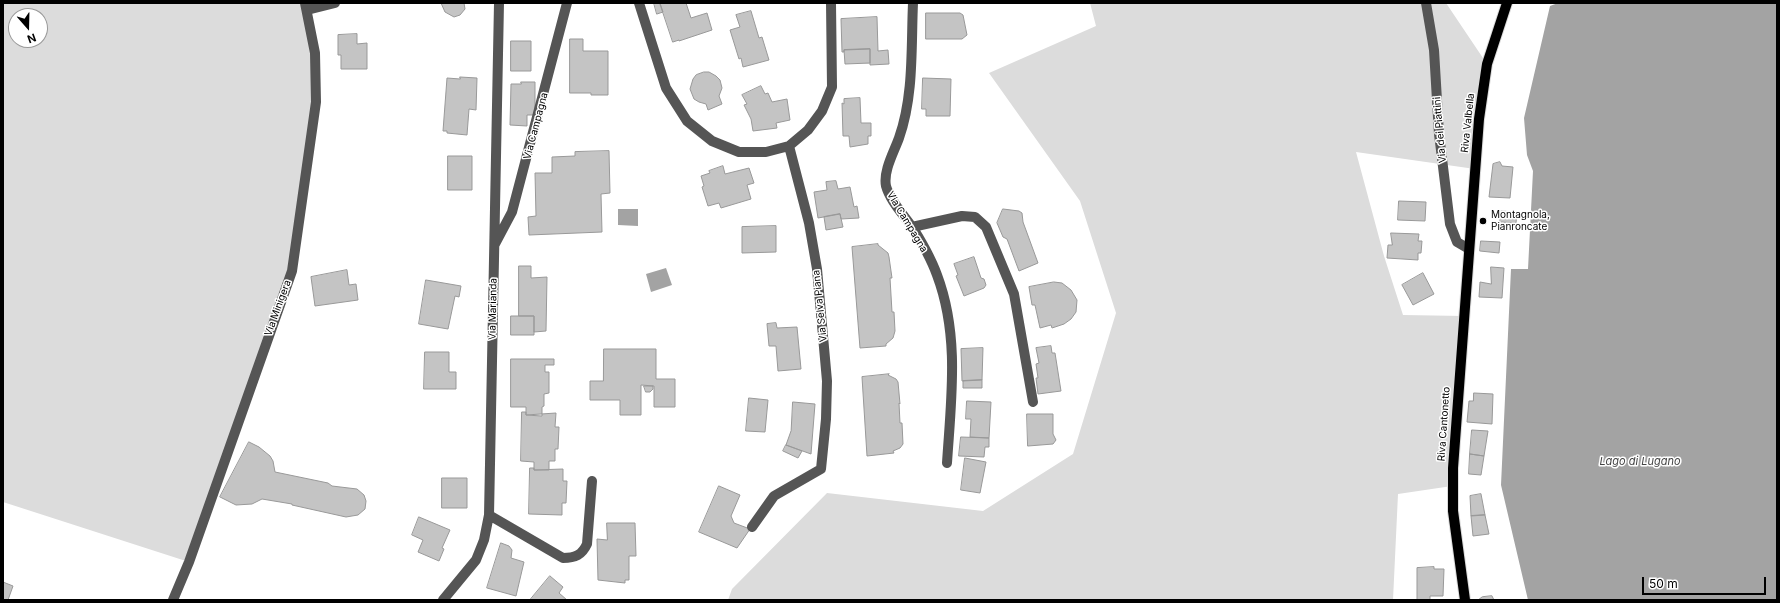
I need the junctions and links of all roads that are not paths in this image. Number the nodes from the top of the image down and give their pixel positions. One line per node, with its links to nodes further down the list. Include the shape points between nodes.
1 (335, 3): 9 (street)
2 (499, 3): 12 (street, Via Marianda)
3 (567, 3): 12 (street, Via Campagna, via 512,212)
4 (639, 3): 10 (street, via 666,88 687,122 712,141 739,152 766,152)
5 (831, 3): 10 (street, via 832,86 822,111 808,130)
6 (913, 3): 11 (street, Via Campagna, via 905,122 885,177 887,188)
7 (1426, 3): 13 (street, Via dei Piattini, via 1434,50 1439,134 1450,224 1457,242)
8 (1507, 3): 13 (main road, Riva Valbella, via 1484,81)
9 (306, 7): 19 (street, Via Minigera, via 315,53 316,102 292,271 189,562)
10 (789, 146): 18 (street, Via Selva Piana, via 809,223 817,269 827,381 826,419 821,469 774,496)
11 (912, 227): 14 (street, via 962,216 974,216 986,227 1014,294); 15 (street, Via Campagna, via 937,274 949,314 953,361)
12 (494, 245): 17 (street, Via Marianda)
13 (1469, 249): 21 (main road, Riva Cantonetto, via 1452,486 1455,530)
14 (1033, 402)
15 (947, 463)
16 (592, 481): 17 (street, via 587,544 578,556 563,558)
17 (489, 515): 20 (street, Via Marianda, via 484,540 476,560)
18 (752, 527)
19 (173, 600)
20 (443, 600)
21 (1466, 600)

